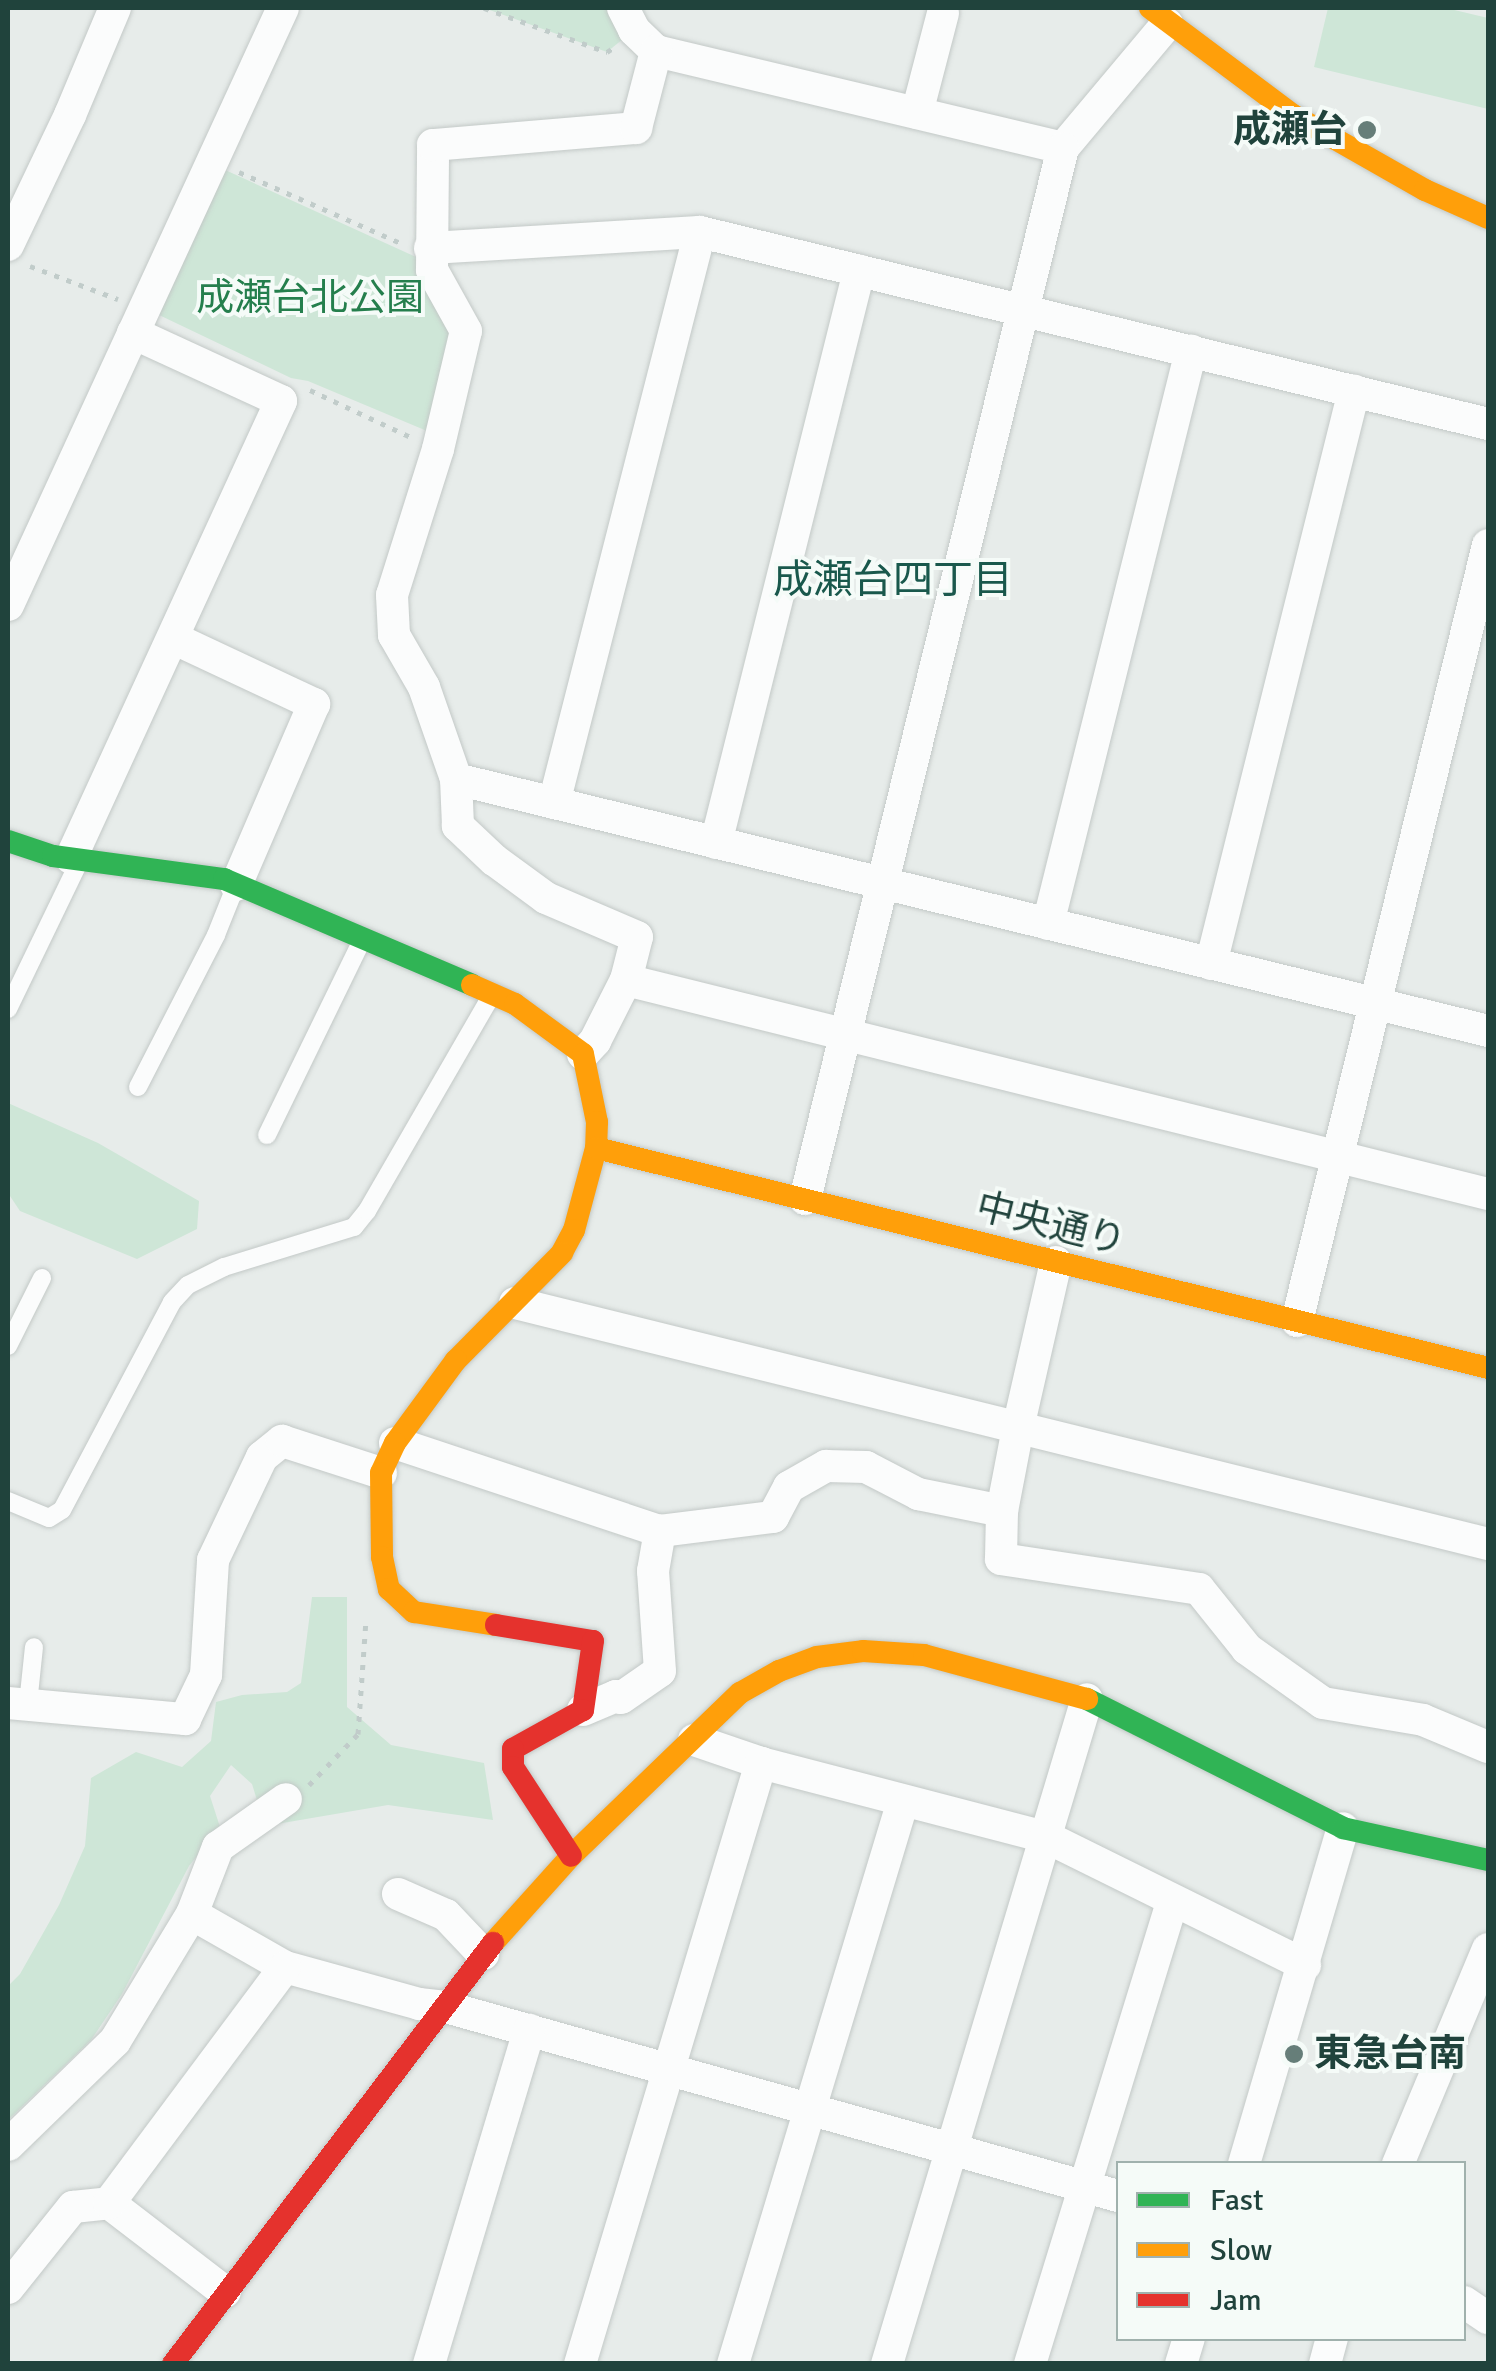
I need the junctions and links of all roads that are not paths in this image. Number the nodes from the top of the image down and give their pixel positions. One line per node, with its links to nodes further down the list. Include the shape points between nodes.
1 (115, 8): 11 (street)
2 (284, 8): 14 (street)
3 (942, 13): 6 (street)
4 (1158, 16): 7 (street); 8 (street, via 1293,115 1424,190)
5 (638, 30): 6 (street); 10 (street, via 636,128 434,145)
6 (917, 113): 7 (street)
7 (1063, 148): 13 (street)
8 (1488, 218)
9 (700, 232): 10 (street); 12 (street); 22 (street)
10 (430, 248): 21 (street, via 432,270 466,331 392,596 394,635 424,687)
11 (16, 255)
12 (859, 271): 13 (street); 24 (street)
13 (1024, 310): 15 (street); 26 (street)
14 (138, 322): 19 (street); 20 (street, via 280,400)
15 (1191, 351): 16 (street); 28 (street)
16 (1354, 391): 17 (street); 30 (street)
17 (1488, 424)
18 (1488, 544): 33 (street)
19 (8, 605)
20 (173, 638): 25 (street); 27 (street, via 314,704)
21 (456, 779): 22 (street); 31 (street, via 458,826 494,860 546,898 637,937)
22 (554, 803): 24 (street)
23 (8, 841): 25 (street)
24 (716, 842): 26 (street)
25 (76, 858): 27 (street); 34 (lane)
26 (883, 883): 28 (street); 36 (street)
27 (236, 885): 29 (street); 38 (lane)
28 (1048, 924): 30 (street)
29 (362, 938): 32 (street); 39 (lane)
30 (1212, 964): 33 (street)
31 (626, 980): 36 (street); 37 (street)
32 (492, 994): 37 (street); 53 (lane, via 354,1227 224,1267 188,1286 172,1302 62,1510 48,1518)
33 (1375, 1004): 35 (street); 41 (street)
34 (8, 1009)
35 (1488, 1031)
36 (846, 1035): 41 (street); 43 (street)
37 (582, 1054): 40 (street)
38 (138, 1086)
39 (266, 1135)
40 (596, 1148): 43 (street, 中央通り); 46 (street, via 582,1208 562,1252)
41 (1338, 1157): 42 (street); 47 (street)
42 (1488, 1194)
43 (806, 1199): 44 (street, 中央通り)
44 (1056, 1262): 47 (street, 中央通り); 50 (street)
45 (42, 1278): 48 (lane)
46 (514, 1303): 50 (street); 51 (street, via 456,1360)
47 (1297, 1321): 49 (street, 中央通り)
48 (8, 1346)
49 (1488, 1368)
50 (1018, 1428): 54 (street); 56 (street)
51 (395, 1442): 52 (street); 55 (street)
52 (380, 1473): 59 (street, via 282,1441 262,1457 213,1560 206,1675 185,1719); 60 (street, via 389,1589 414,1612 593,1641)
53 (8, 1501)
54 (1002, 1511): 55 (street, via 918,1494 866,1467 826,1466 789,1487 774,1517); 62 (street, via 1001,1558 1199,1590 1247,1649 1323,1704 1423,1720)
55 (660, 1531): 60 (street, via 654,1572 660,1671 622,1698)
56 (1488, 1544)
57 (34, 1646): 59 (lane)
58 (1087, 1699): 61 (street, via 924,1655 863,1651 779,1671 740,1692); 66 (street); 67 (street)
59 (18, 1704)
60 (583, 1710): 68 (street, via 514,1749 512,1767)
61 (694, 1740): 63 (street); 68 (street)
62 (1488, 1746)
63 (761, 1763): 65 (street); 79 (street)
64 (286, 1799): 72 (street, via 218,1847)
65 (902, 1801): 67 (street); 80 (street)
66 (1342, 1828): 69 (street); 75 (street)
67 (1046, 1837): 71 (street); 82 (street)
68 (571, 1856): 74 (street)
69 (1488, 1860)
70 (398, 1894): 74 (street, via 446,1915)
71 (1172, 1901): 75 (street); 85 (street)
72 (192, 1914): 76 (street); 81 (street, via 116,2040)
73 (1488, 1948): 84 (street)
74 (483, 1954): 77 (street)
75 (1304, 1965): 83 (street)
76 (285, 1967): 77 (street); 87 (street)
77 (446, 2006): 78 (street); 89 (street)
78 (529, 2030): 79 (street); 93 (street)
79 (669, 2070): 80 (street); 94 (street)
80 (810, 2110): 82 (street); 95 (street)
81 (8, 2145)
82 (951, 2150): 85 (street); 96 (street)
83 (1245, 2161)
84 (1399, 2161)
85 (1086, 2188): 86 (street); 97 (street)
86 (1116, 2196)
87 (109, 2203): 88 (street, via 73,2208); 89 (street)
88 (8, 2288)
89 (225, 2292): 92 (street)
90 (1466, 2303): 91 (street)
91 (1488, 2318)
92 (173, 2364)
93 (429, 2364)
94 (580, 2364)
95 (732, 2364)
96 (887, 2364)
97 (1030, 2364)

